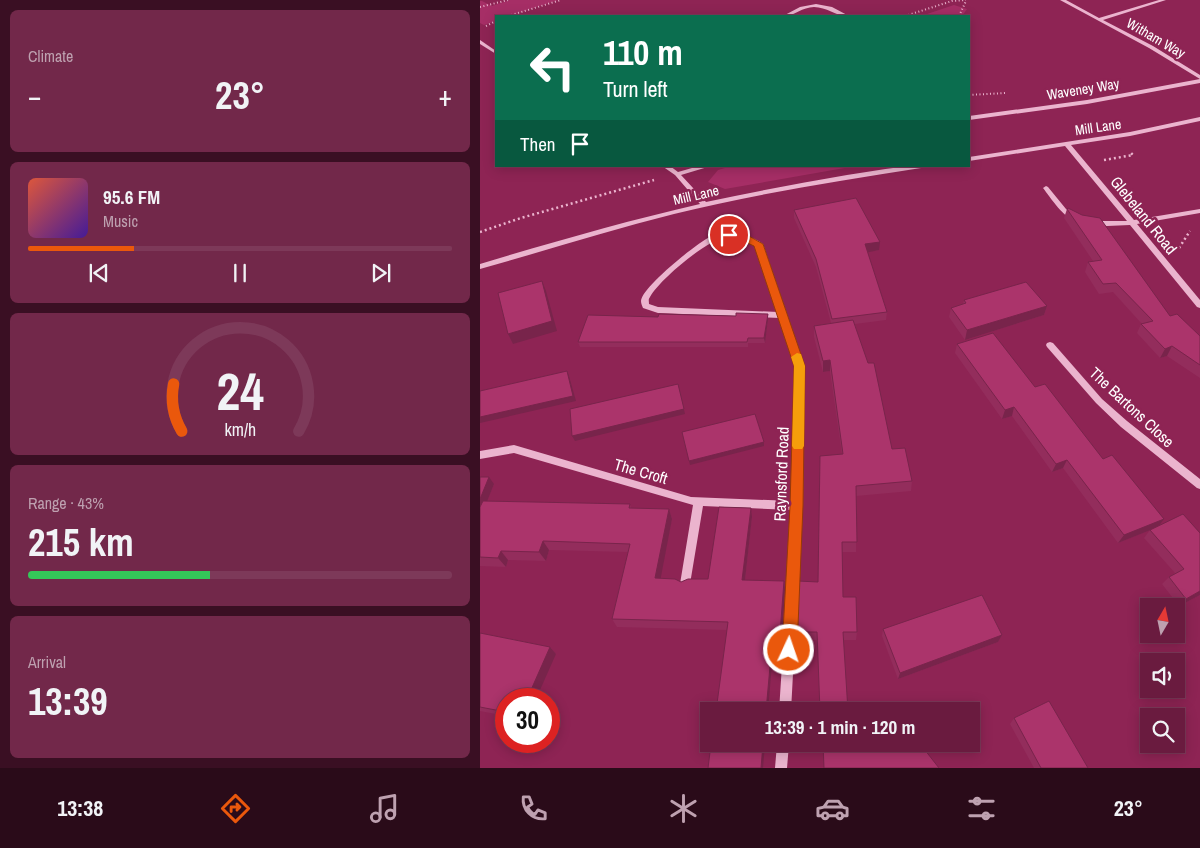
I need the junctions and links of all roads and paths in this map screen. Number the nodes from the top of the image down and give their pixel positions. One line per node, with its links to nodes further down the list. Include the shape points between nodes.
1 (508, 0): 6 (path)
2 (561, 0): 7 (path)
3 (966, 0): 10 (path, via 952,1); 11 (path)
4 (1062, 0): 12 (street, Witham Way)
5 (1164, 0): 12 (street, Witham Way)
6 (480, 7)
7 (511, 15)
8 (787, 15): 9 (street, via 813,4)
9 (845, 15)
10 (908, 15)
11 (959, 15)
12 (1100, 19): 17 (street, Witham Way)
13 (495, 21): 14 (path)
14 (482, 27)
15 (480, 42): 16 (street)
16 (495, 52)
17 (1200, 77)
18 (1200, 81): 19 (street, Waveney Way, via 1087,102)
19 (970, 118)
20 (1200, 119): 21 (street, Mill Lane)
21 (1067, 144): 22 (street, Mill Lane); 30 (street, Glebeland Road)
22 (970, 159)
23 (666, 167): 26 (street)
24 (704, 167): 26 (street)
25 (915, 167): 28 (street, Mill Lane)
26 (677, 174): 28 (street); 31 (path)
27 (1046, 188): 30 (street, via 1070,215 1085,221 1105,224)
28 (704, 204): 32 (street, Mill Lane)
29 (1200, 211): 30 (street)
30 (1132, 222): 33 (street, Glebeland Road)
31 (480, 232)
32 (480, 267)
33 (1200, 305)
34 (782, 315): 34 (street, Raynsford Road, via 758,244 729,235 708,241 654,286 644,302 658,310); 39 (street, Raynsford Road, via 800,366)
35 (1050, 345): 37 (street, The Bartons Close, via 1099,401)
36 (480, 455): 38 (street, The Croft, via 514,450)
37 (1200, 485)
38 (699, 501): 39 (street, The Croft); 40 (street)
39 (797, 506): 41 (street, Raynsford Road)
40 (685, 584)
41 (786, 702)
42 (783, 752): 43 (street)
43 (782, 768)

